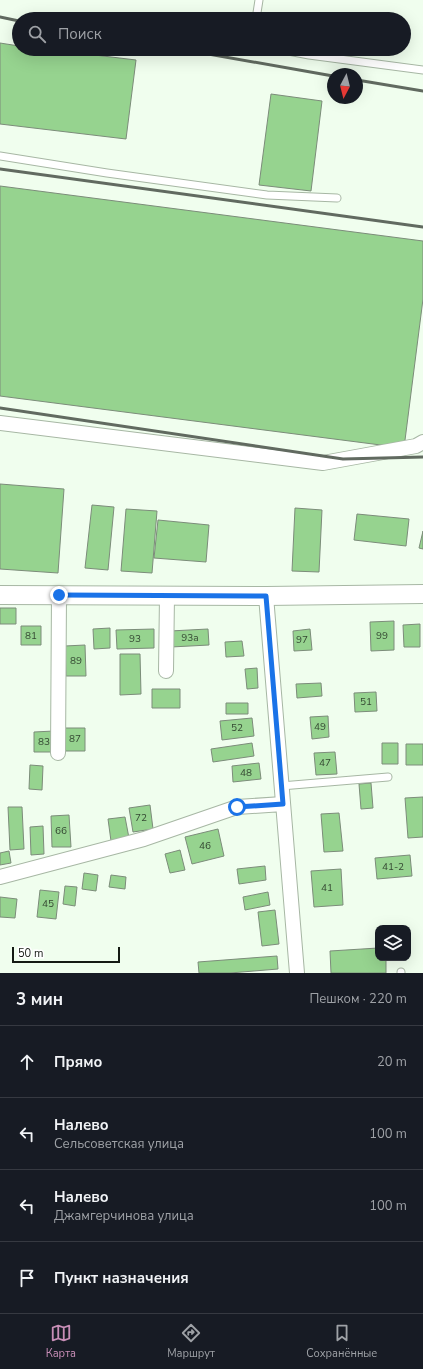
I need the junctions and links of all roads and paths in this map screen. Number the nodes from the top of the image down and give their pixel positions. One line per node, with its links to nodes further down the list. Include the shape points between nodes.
1 (259, 0): 2 (lane)
2 (257, 12)
3 (317, 56): 4 (lane)
4 (423, 70)
5 (0, 156): 6 (lane, via 267,194)
6 (338, 198)
7 (0, 423): 8 (street, via 324,463 416,446)
8 (423, 442)
9 (423, 594): 13 (street)
10 (0, 595): 11 (street)
11 (59, 595): 12 (street); 15 (street)
12 (167, 596): 13 (street); 14 (street)
13 (266, 596): 17 (street)
14 (166, 671)
15 (58, 753)
16 (388, 777): 17 (lane)
17 (281, 786): 18 (street)
18 (283, 804): 19 (street, via 237,807 144,839); 20 (street)
19 (0, 877)
20 (297, 973)

